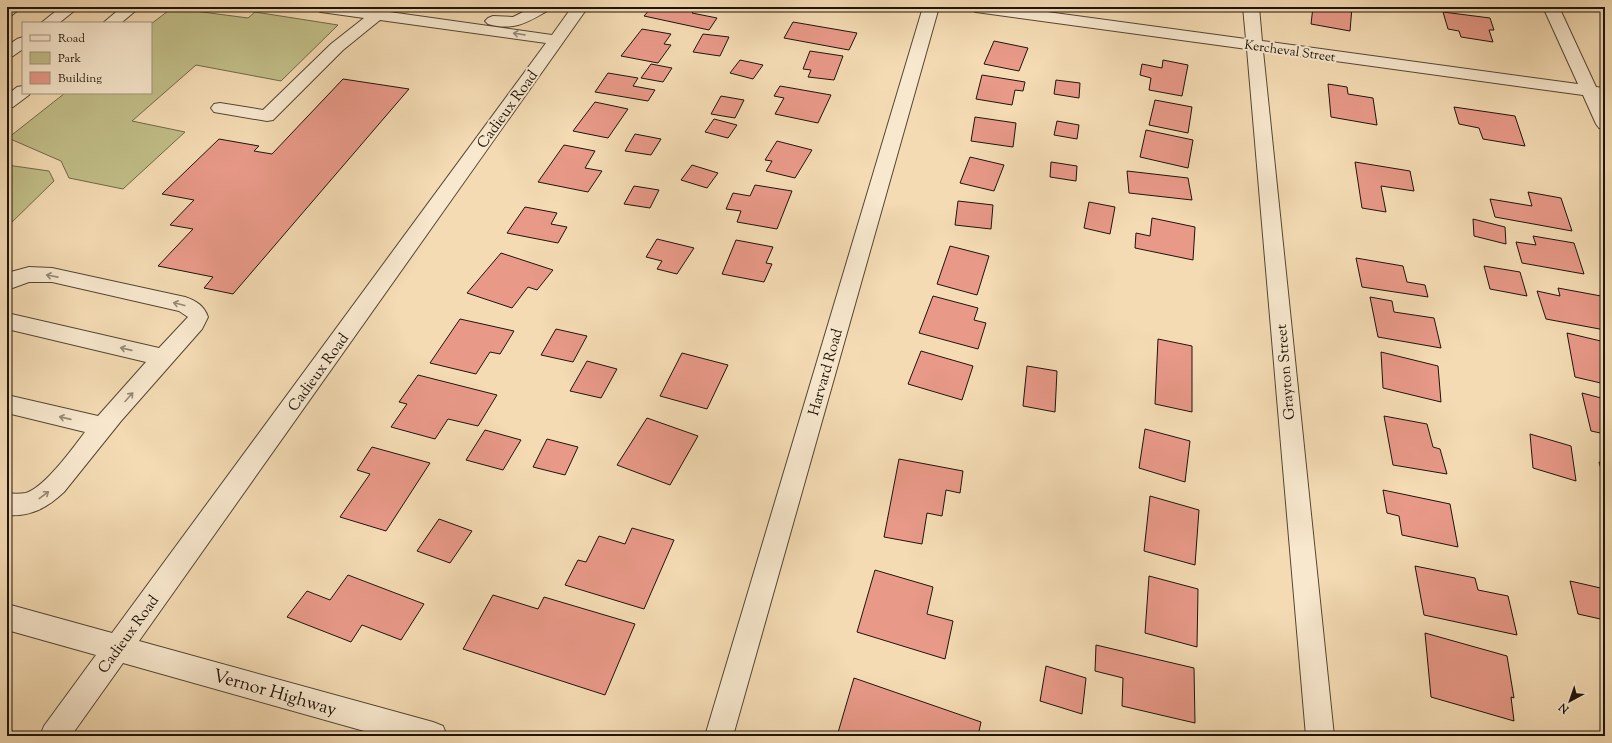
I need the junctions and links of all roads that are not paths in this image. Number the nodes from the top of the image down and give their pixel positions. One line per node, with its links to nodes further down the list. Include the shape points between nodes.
1 (14, 7): 11 (street)
2 (71, 7): 13 (street)
3 (132, 7): 14 (street)
4 (321, 7): 12 (street)
5 (432, 7): 10 (street, via 440,13 509,22)
6 (931, 7): 34 (street, Harvard Road)
7 (976, 7): 17 (street, Kercheval Street)
8 (1251, 7): 17 (street, Grayton Street)
9 (1551, 7): 19 (street)
10 (562, 8): 15 (street, Cadieux Road)
11 (7, 12)
12 (377, 15): 15 (street, one-way to 12); 22 (street, via 336,46 267,116)
13 (50, 22)
14 (112, 22)
15 (557, 40): 31 (street, Cadieux Road)
16 (22, 43): 18 (street)
17 (1254, 45): 19 (street, Kercheval Street); 35 (street, Grayton Street)
18 (7, 53)
19 (1597, 91): 23 (street)
20 (22, 92): 21 (street)
21 (7, 103)
22 (220, 108)
23 (1605, 124)
24 (7, 282): 26 (street, one-way to 24, via 198,317 196,312 185,305 35,273 23,274)
25 (7, 321): 26 (street, one-way to 25)
26 (164, 358): 28 (street, one-way to 26)
27 (7, 404): 28 (street, one-way to 27)
28 (103, 427): 29 (street, one-way to 28, via 30,503 46,494)
29 (7, 504)
30 (7, 617): 31 (street, Vernor Highway)
31 (118, 648): 32 (street, Cadieux Road); 33 (street, Vernor Highway)
32 (54, 736)
33 (433, 736)
34 (719, 736)
35 (1320, 736)

